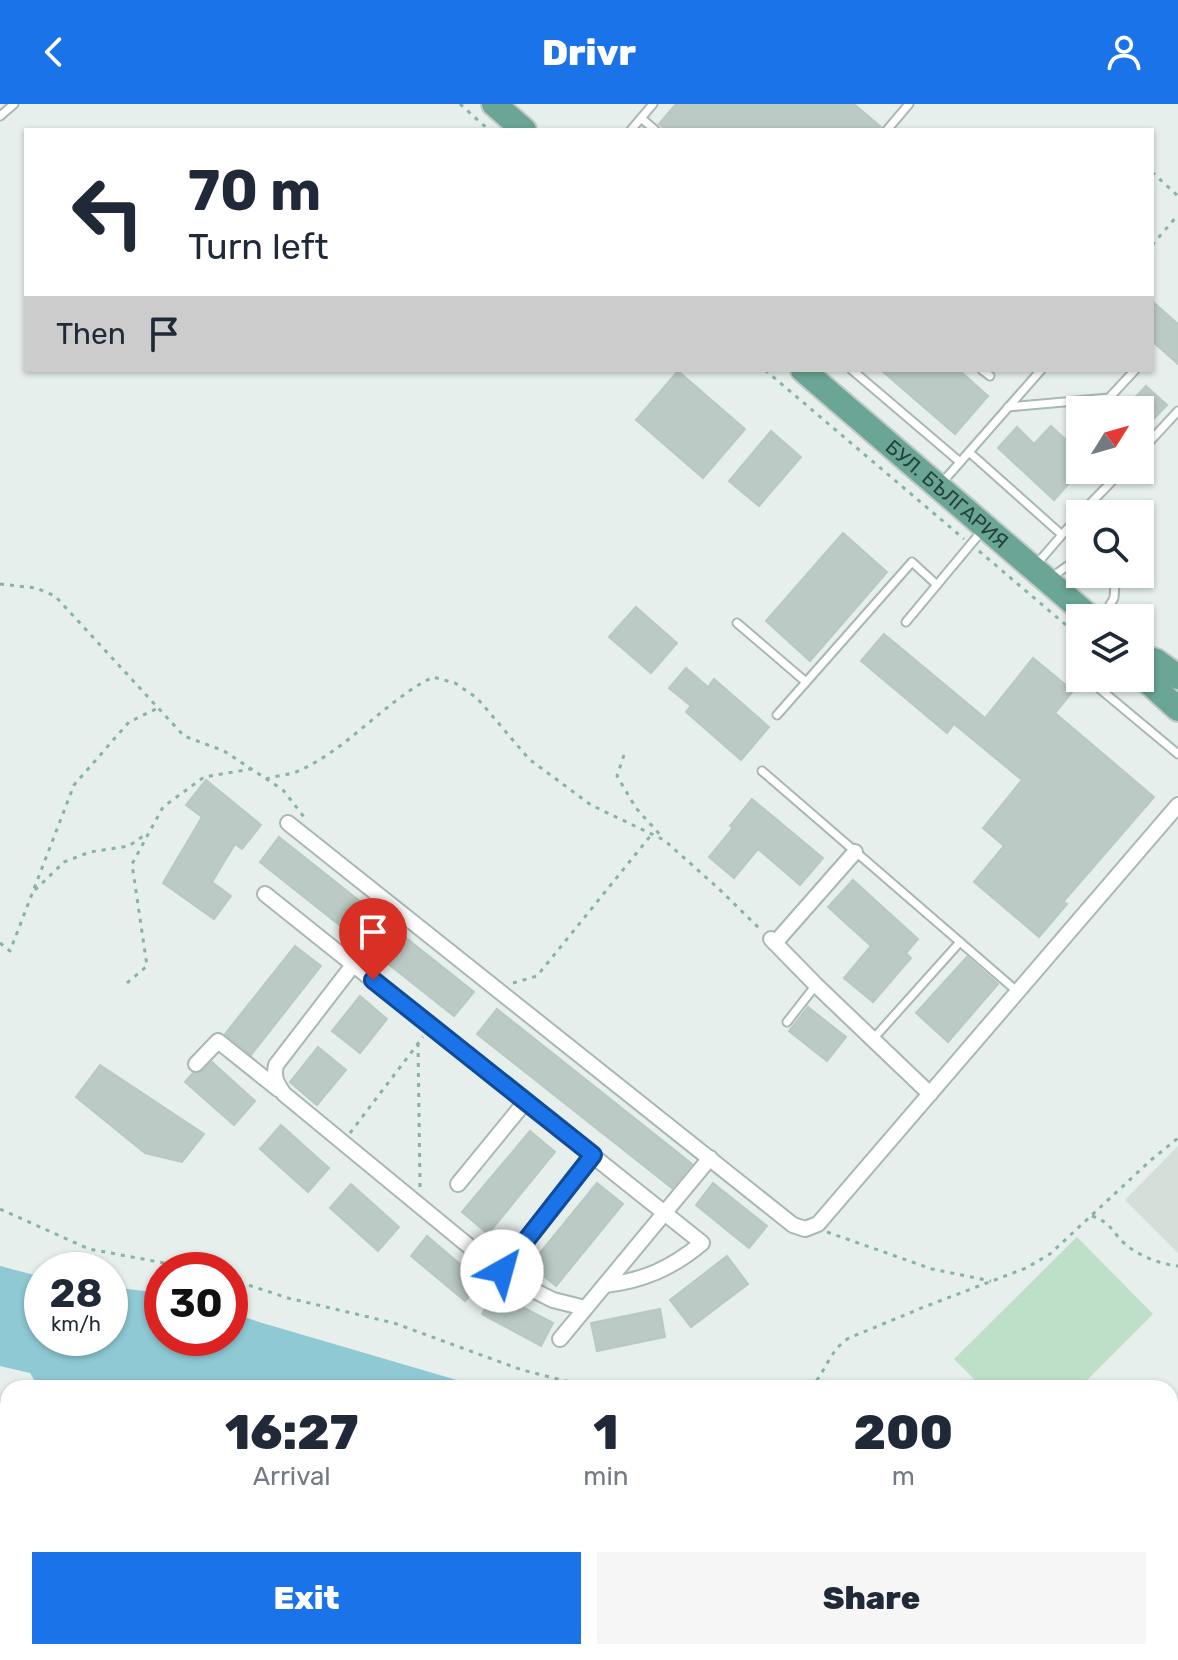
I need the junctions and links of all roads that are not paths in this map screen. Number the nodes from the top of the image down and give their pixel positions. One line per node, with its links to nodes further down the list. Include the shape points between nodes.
1 (14, 104): 5 (lane)
2 (653, 104): 6 (lane)
3 (909, 104): 10 (lane)
4 (498, 112): 7 (main road)
5 (0, 116)
6 (641, 118): 8 (lane); 9 (lane)
7 (521, 128)
8 (633, 128)
9 (653, 128)
10 (889, 128)
11 (805, 372): 23 (main road, БУЛ. БЪЛГАРИЯ)
12 (854, 372): 21 (lane)
13 (985, 372): 16 (lane)
14 (1039, 372): 17 (lane)
15 (1133, 372): 17 (lane, via 1109,398)
16 (990, 376)
17 (1008, 407): 20 (lane)
18 (1178, 411): 19 (lane)
19 (1154, 437)
20 (969, 452): 21 (lane); 26 (lane)
21 (960, 462): 23 (lane)
22 (1109, 484): 24 (lane)
23 (938, 486): 27 (main road, БУЛ. БЪЛГАРИЯ)
24 (1094, 500)
25 (1066, 529): 26 (lane)
26 (1061, 534): 29 (lane)
27 (978, 536): 29 (main road, БУЛ. БЪЛГАРИЯ); 30 (lane)
28 (1066, 563): 29 (lane)
29 (1040, 574): 31 (main road, БУЛ. БЪЛГАРИЯ)
30 (937, 585): 32 (lane); 36 (lane, via 912,562)
31 (1075, 604)
32 (906, 622)
33 (737, 623): 36 (lane)
34 (1154, 660): 35 (main road)
35 (1178, 677)
36 (806, 682): 40 (lane)
37 (1154, 687): 39 (main road)
38 (1104, 692): 41 (lane)
39 (1178, 709)
40 (777, 715)
41 (1178, 754)
42 (762, 771): 45 (lane)
43 (1178, 805): 50 (street)
44 (288, 823): 58 (street)
45 (855, 852): 47 (lane); 49 (street, via 773,941)
46 (265, 894): 48 (street)
47 (960, 942): 50 (lane); 52 (lane)
48 (353, 965): 54 (street, via 276,1065 276,1082); 56 (street)
49 (816, 985): 51 (lane); 52 (street)
50 (1018, 992): 55 (street)
51 (787, 1022)
52 (873, 1039): 55 (street)
53 (196, 1064): 54 (street, via 218,1041)
54 (284, 1094): 61 (street)
55 (930, 1094): 58 (street, via 818,1224 805,1229)
56 (525, 1102): 57 (street); 59 (street)
57 (593, 1155): 60 (street); 61 (street)
58 (710, 1158): 60 (street)
59 (458, 1184)
60 (665, 1213): 62 (street); 62 (street, via 702,1243 665,1268 629,1283)
61 (502, 1271): 63 (street, via 553,1300)
62 (605, 1285): 63 (street)
63 (585, 1308): 64 (street)
64 (560, 1339)

